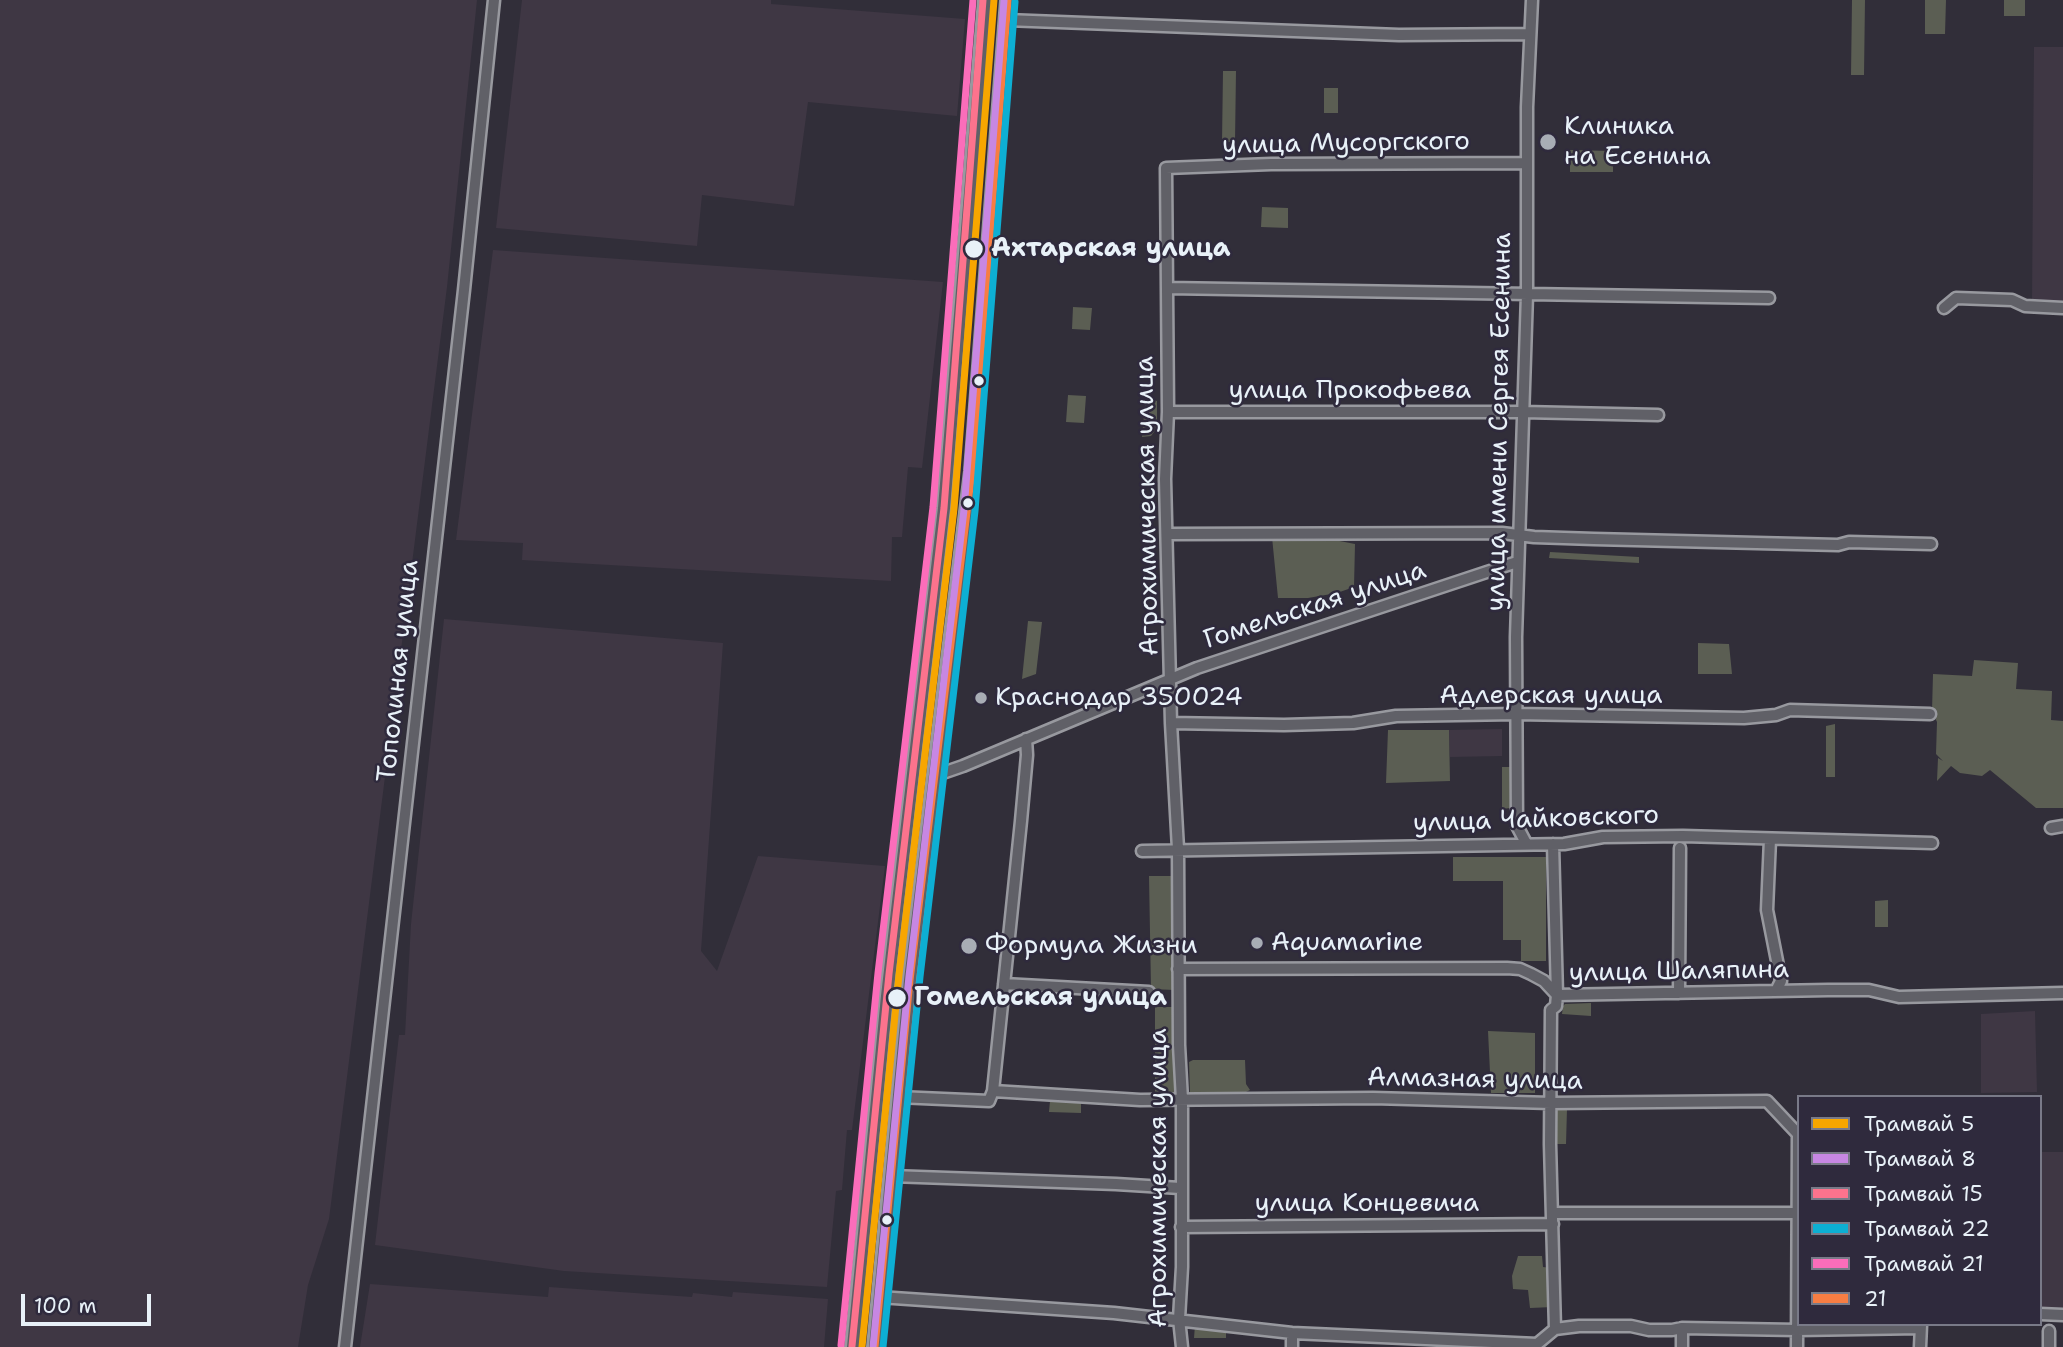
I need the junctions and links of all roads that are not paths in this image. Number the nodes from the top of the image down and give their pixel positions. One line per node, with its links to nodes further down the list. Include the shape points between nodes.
1 (494, 0): 66 (street, Тополиная улица)
2 (986, 0): 67 (street, via 944,508 887,996)
3 (1008, 0): 5 (street)
4 (1532, 0): 6 (street, улица имени Сергея Есенина)
5 (1006, 20): 6 (street, via 1399,35); 26 (street, via 974,443)
6 (1530, 34): 7 (street, улица имени Сергея Есенина)
7 (1526, 163): 8 (street, улица Мусоргского); 10 (street, улица имени Сергея Есенина)
8 (1166, 168): 9 (street, Агрохимическая улица)
9 (1168, 288): 10 (street); 14 (street, Агрохимическая улица)
10 (1527, 294): 11 (street); 15 (street, улица имени Сергея Есенина)
11 (1769, 298)
12 (1944, 308): 13 (street, via 1956,298)
13 (2063, 308)
14 (1168, 412): 15 (street, улица Прокофьева); 17 (street, Агрохимическая улица)
15 (1523, 412): 16 (street, улица Прокофьева); 18 (street, улица имени Сергея Есенина)
16 (1658, 415)
17 (1168, 534): 18 (street); 21 (street, Агрохимическая улица)
18 (1518, 534): 19 (street); 20 (street, улица имени Сергея Есенина)
19 (1931, 544)
20 (1517, 562): 21 (street, Гомельская улица); 23 (street, улица имени Сергея Есенина)
21 (1171, 678): 24 (street, Агрохимическая улица); 25 (street, Гомельская улица)
22 (1930, 713): 23 (street, Адлерская улица, via 1790,710 1744,718)
23 (1516, 714): 24 (street, Адлерская улица, via 1396,716 1353,723 1284,725); 31 (street, улица имени Сергея Есенина, via 1517,826)
24 (1171, 723): 34 (street, Агрохимическая улица)
25 (1026, 739): 26 (street, Гомельская улица); 37 (street)
26 (934, 776): 44 (street)
27 (2063, 826): 28 (street)
28 (2052, 828)
29 (1770, 839): 30 (street, улица Чайковского); 32 (street, улица Чайковского, via 1603,838); 39 (street, via 1767,909 1781,981)
30 (1932, 843)
31 (1526, 844): 32 (street, улица Чайковского); 34 (street, улица Чайковского)
32 (1553, 844): 42 (street)
33 (1680, 848): 40 (street)
34 (1178, 849): 35 (street, улица Чайковского); 36 (street, Агрохимическая улица)
35 (1142, 850)
36 (1178, 969): 42 (street, улица Шаляпина, via 1507,968 1544,981); 45 (street, Агрохимическая улица)
37 (1004, 984): 38 (street); 43 (street)
38 (1149, 992)
39 (1776, 992): 40 (street, улица Шаляпина); 41 (street, улица Шаляпина, via 1869,990 1899,997)
40 (1679, 993): 42 (street, улица Шаляпина)
41 (2063, 993)
42 (1557, 995): 46 (street, via 1551,1010)
43 (993, 1091): 44 (street, via 989,1101); 45 (street, Алмазная улица)
44 (898, 1097): 48 (street)
45 (1182, 1100): 46 (street, Алмазная улица, via 1373,1098); 49 (street, Агрохимическая улица)
46 (1551, 1103): 47 (street, Алмазная улица, via 1768,1101); 51 (street)
47 (1797, 1133)
48 (891, 1176): 49 (street); 53 (street)
49 (1180, 1188): 52 (street, Агрохимическая улица)
50 (1797, 1213): 51 (street, улица Концевича)
51 (1553, 1219): 52 (street, улица Концевича); 60 (street)
52 (1181, 1227): 56 (street, Агрохимическая улица)
53 (879, 1297): 56 (street); 68 (street)
54 (2042, 1314): 55 (street)
55 (2063, 1315)
56 (1179, 1319): 63 (street); 69 (street, Агрохимическая улица)
57 (1797, 1326): 61 (street)
58 (1921, 1326): 61 (street); 73 (street)
59 (1682, 1328): 60 (street); 61 (street); 71 (street)
60 (1555, 1329): 65 (street)
61 (1797, 1330): 72 (street)
62 (2049, 1332): 74 (street)
63 (1292, 1333): 64 (street); 70 (street)
64 (1402, 1342): 65 (street)
65 (1537, 1345)
66 (345, 1347)
67 (853, 1347)
68 (875, 1347)
69 (1182, 1347)
70 (1292, 1347)
71 (1682, 1347)
72 (1797, 1347)
73 (1920, 1347)
74 (2049, 1347)

